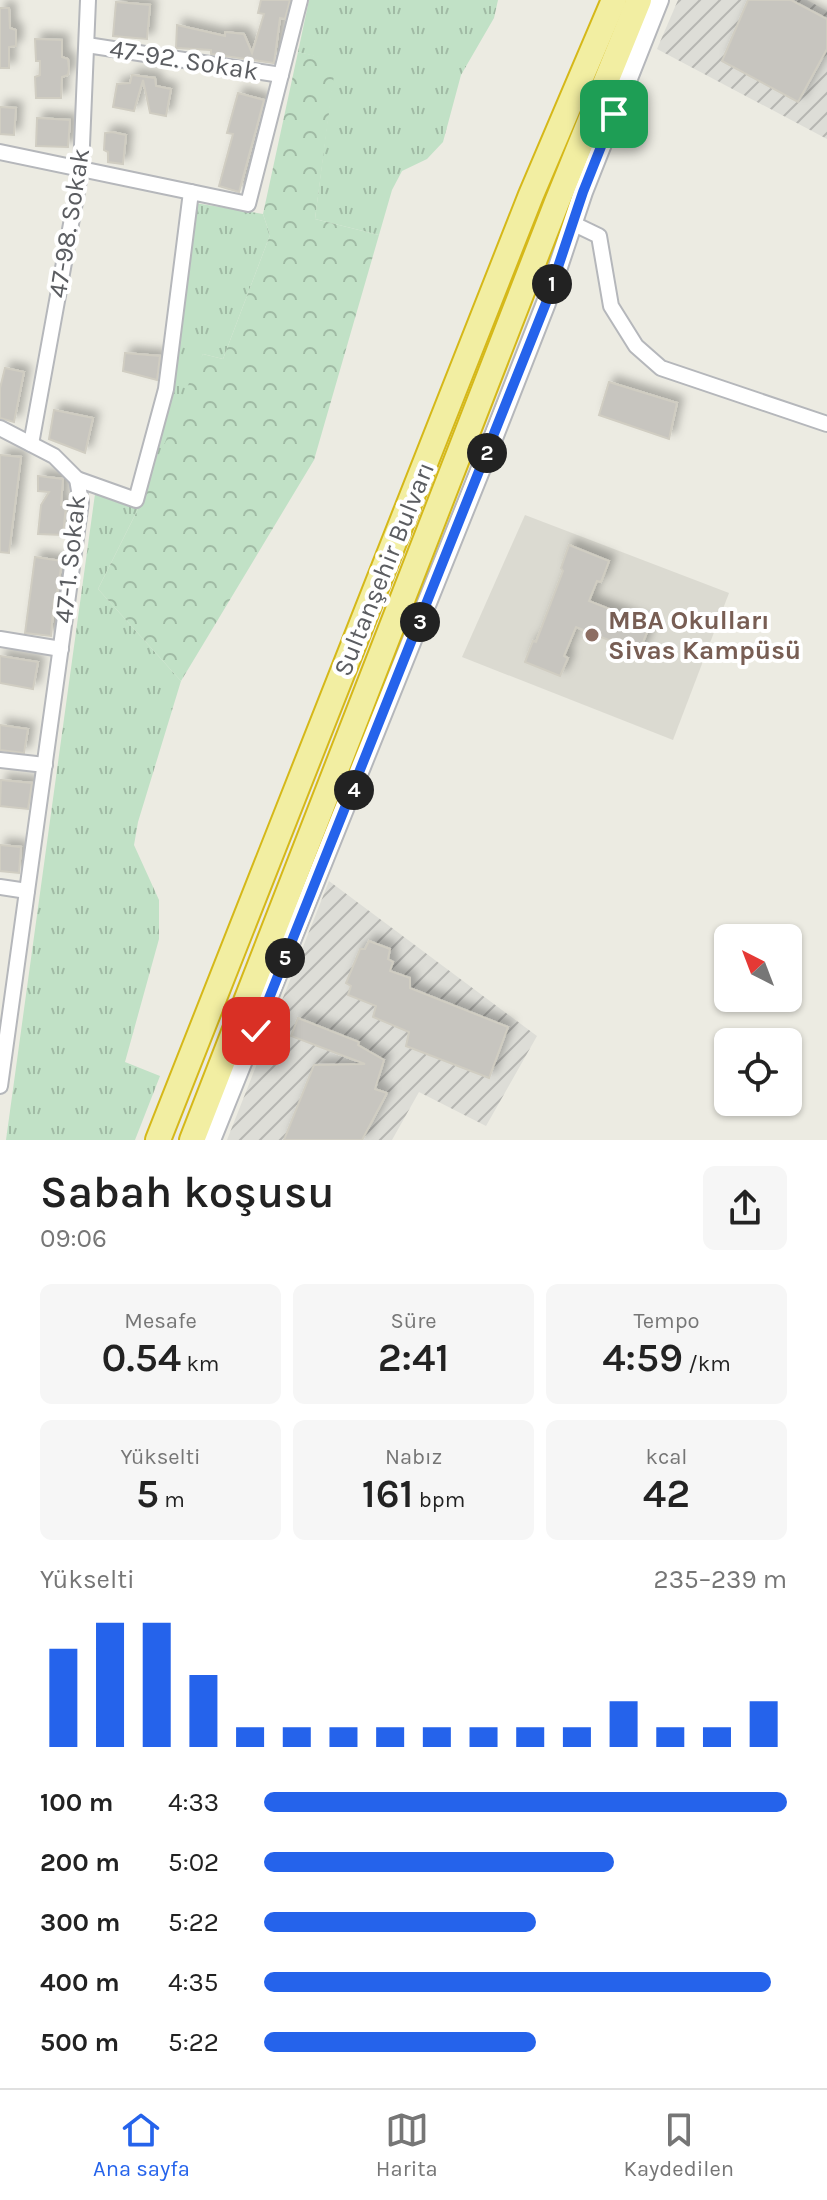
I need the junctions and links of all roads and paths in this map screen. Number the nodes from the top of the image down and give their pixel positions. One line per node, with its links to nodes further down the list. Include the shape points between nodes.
1 (88, 0): 6 (street, 47-98. Sokak)
2 (300, 0): 7 (street)
3 (614, 0): 24 (highway, Sultanşehir Bulvarı, via 531,195)
4 (639, 0): 25 (highway, Sultanşehir Bulvarı)
5 (659, 0): 11 (street, Sultanşehir Bulvarı)
6 (87, 45): 7 (street, 47-92. Sokak); 9 (street, 47-98. Sokak)
7 (281, 75): 10 (street, via 248,204)
8 (0, 152): 9 (street)
9 (81, 169): 10 (street); 14 (street, 47-98. Sokak)
10 (191, 192): 15 (street, 47-1. Sokak, via 166,389 136,500)
11 (572, 223): 12 (street, via 599,236 611,306 636,346 661,368); 26 (street, Sultanşehir Bulvarı, via 496,432)
12 (827, 424)
13 (0, 428): 14 (street)
14 (31, 444): 15 (street, via 54,456)
15 (77, 479): 17 (street, 47-1. Sokak, via 81,502)
16 (0, 639): 17 (street)
17 (61, 649): 19 (street, 47-1. Sokak)
18 (0, 760): 19 (street)
19 (45, 765): 21 (street, 47-1. Sokak)
20 (0, 887): 21 (street)
21 (27, 891): 22 (street, 47-1. Sokak)
22 (7, 985): 23 (street, 47-1. Sokak)
23 (0, 1086)
24 (158, 1140)
25 (192, 1140)
26 (211, 1140)

